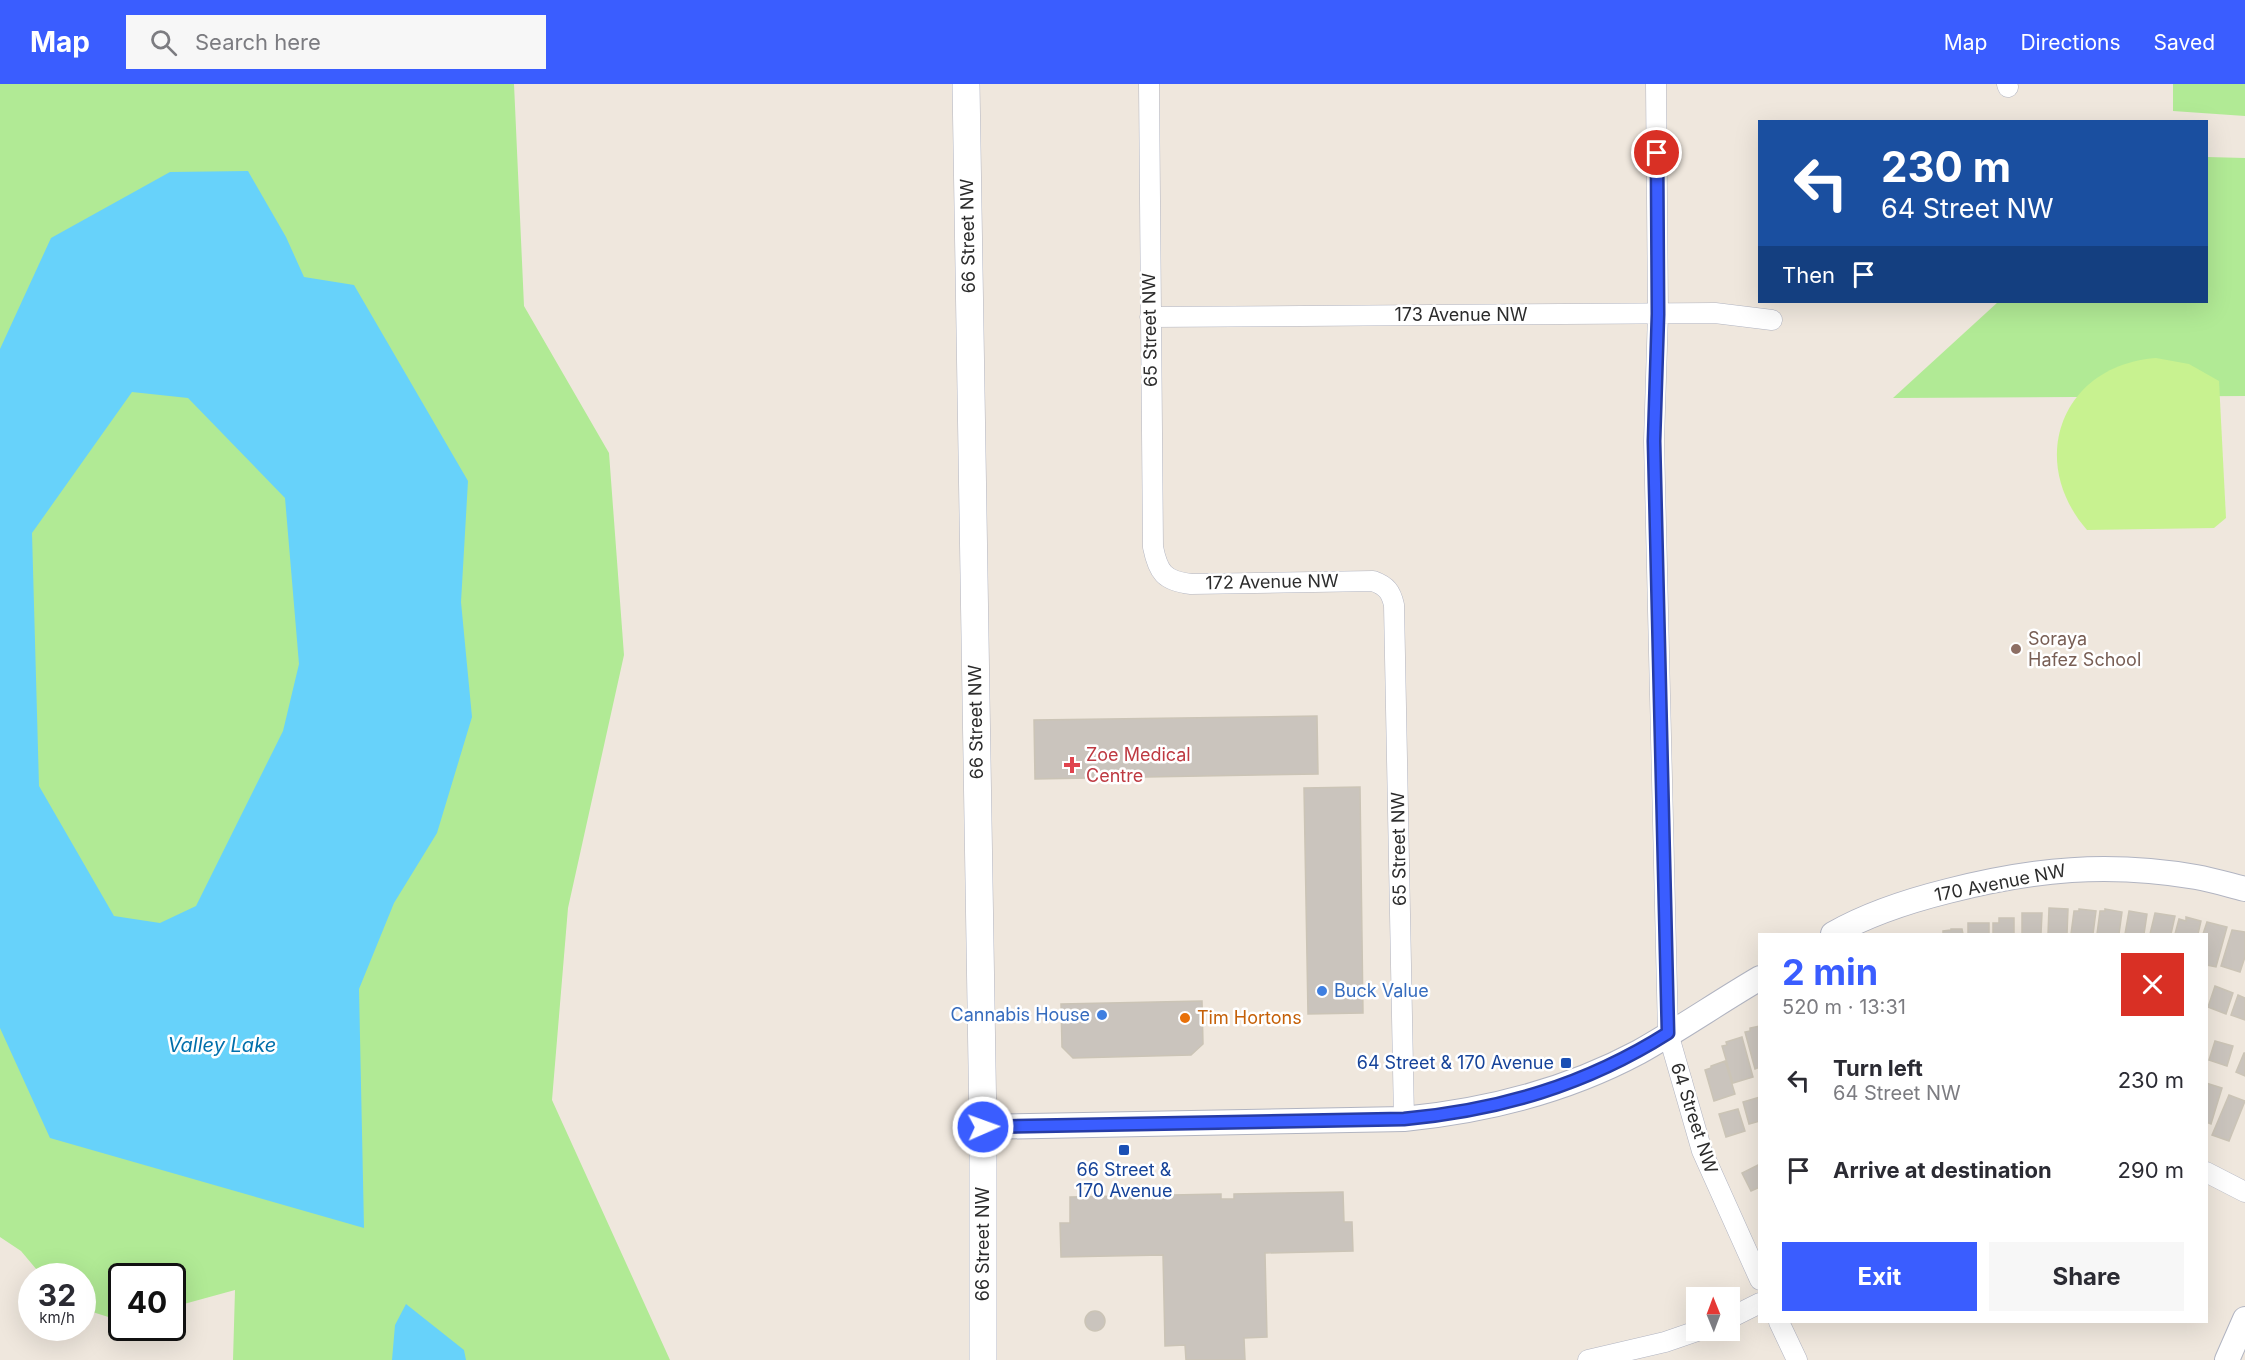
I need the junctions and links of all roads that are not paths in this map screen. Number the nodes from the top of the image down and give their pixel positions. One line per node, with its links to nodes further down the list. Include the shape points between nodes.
1 (966, 84): 14 (main road, 66 Street NW)
2 (1149, 84): 5 (street, 65 Street NW)
3 (1656, 84): 4 (street, 64 Street NW)
4 (1658, 314): 5 (street, 173 Avenue NW); 6 (street, 173 Avenue NW, via 1715,313); 12 (street, 64 Street NW, via 1654,441)
5 (1150, 317): 7 (street, 65 Street NW, via 1153,547)
6 (1772, 320)
7 (1164, 574): 8 (street, 172 Avenue NW, via 1174,582 1191,584 1360,580)
8 (1383, 584): 13 (street, 65 Street NW, via 1395,605)
9 (2245, 890): 10 (street, 170 Avenue NW, via 2199,877 2151,871 2055,870 1926,897)
10 (1835, 933)
11 (1758, 979): 12 (street)
12 (1668, 1033): 13 (street, via 1608,1066 1536,1095 1451,1114); 17 (street, 64 Street NW, via 1702,1151)
13 (1404, 1119): 14 (street)
14 (983, 1127): 23 (main road, 66 Street NW)
15 (2208, 1173): 16 (street)
16 (2245, 1192)
17 (1758, 1276)
18 (1758, 1304): 19 (street)
19 (1740, 1313)
20 (2245, 1319): 26 (street)
21 (1779, 1323): 25 (street)
22 (1686, 1335): 24 (street)
23 (983, 1360)
24 (1588, 1360)
25 (1797, 1360)
26 (2227, 1360)

